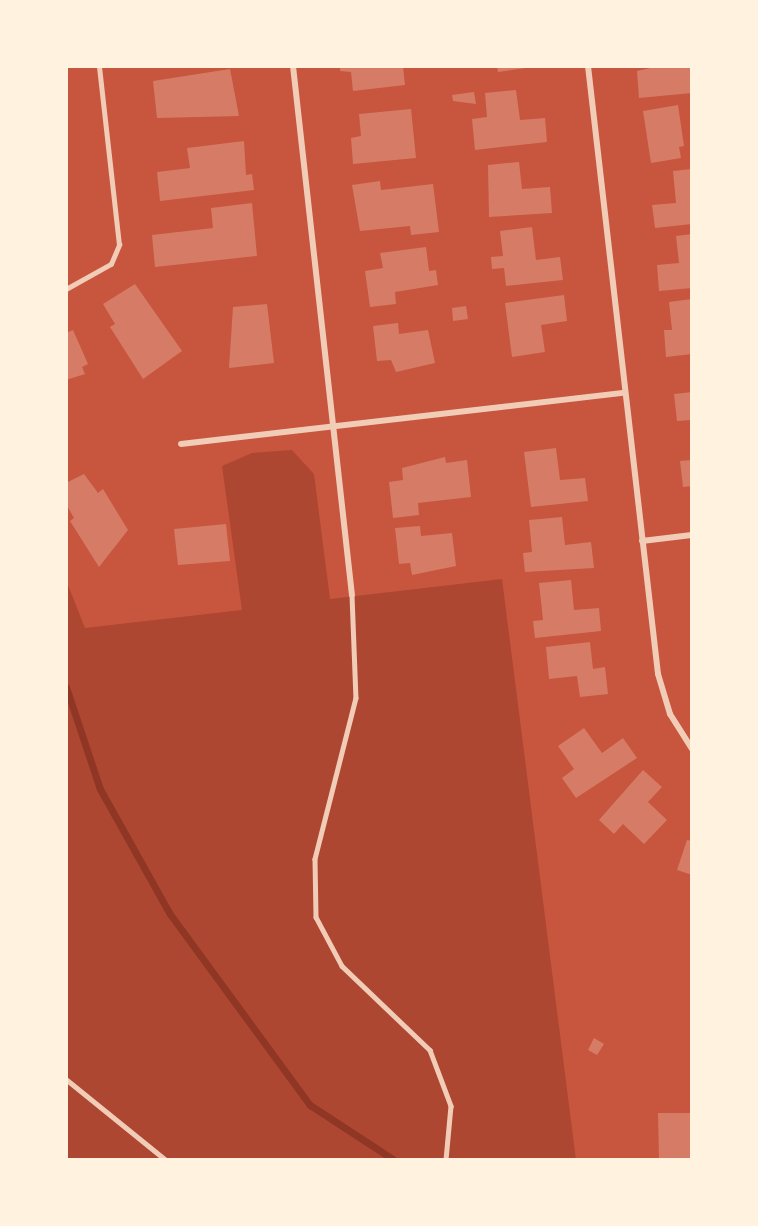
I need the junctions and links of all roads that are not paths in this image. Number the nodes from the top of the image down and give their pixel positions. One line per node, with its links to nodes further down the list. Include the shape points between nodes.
1 (99, 66): 4 (lane, via 119,245 111,264)
2 (293, 66): 6 (street)
3 (588, 66): 5 (street)
4 (66, 289)
5 (626, 393): 6 (street); 9 (street)
6 (334, 426): 7 (street); 10 (street)
7 (181, 444)
8 (692, 535): 9 (street)
9 (642, 541): 11 (street, via 658,674 670,714)
10 (352, 595): 14 (lane, via 356,698 315,859 316,917 342,966 430,1050 451,1106)
11 (692, 749)
12 (66, 1079): 13 (lane)
13 (166, 1160)
14 (446, 1160)

